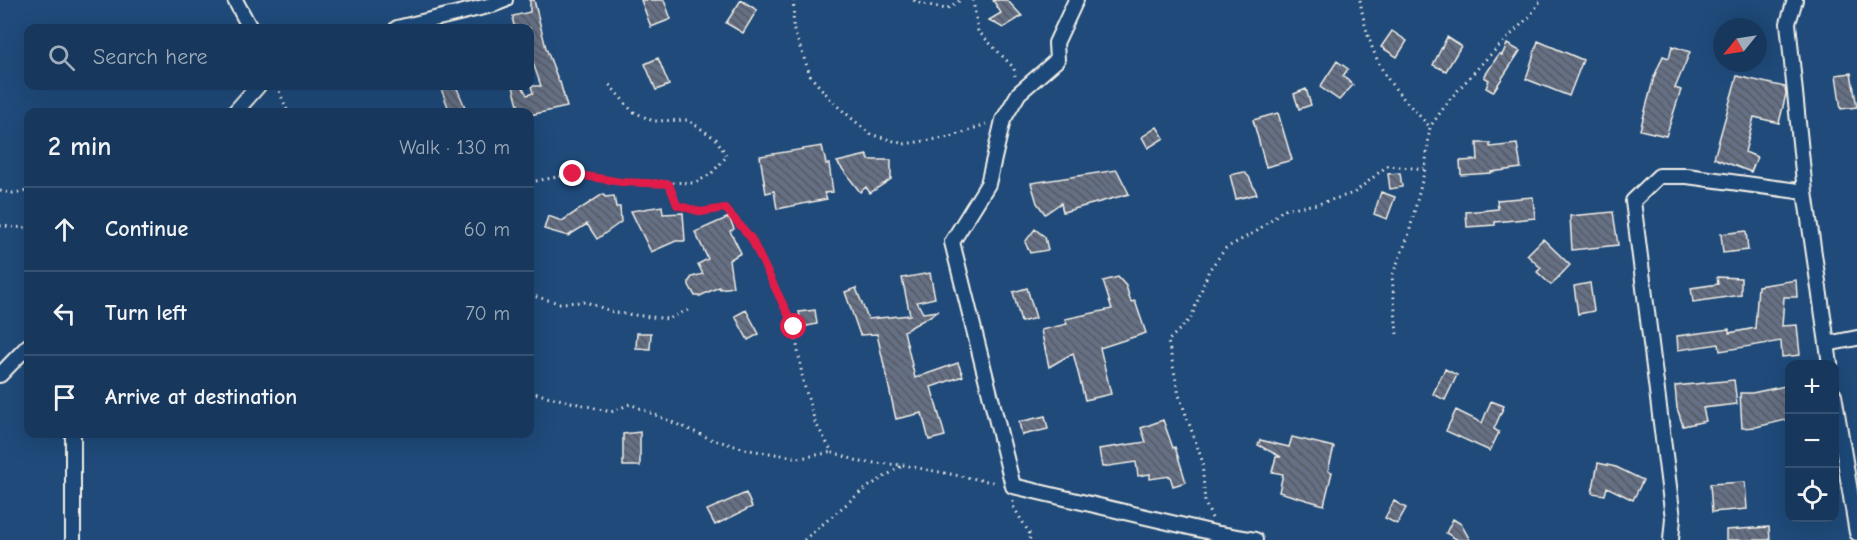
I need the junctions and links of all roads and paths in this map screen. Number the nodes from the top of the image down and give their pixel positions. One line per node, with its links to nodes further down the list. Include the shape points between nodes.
1 (235, 0): 11 (street)
2 (794, 0): 19 (path, via 793,28 811,77 870,134 904,144 951,137)
3 (914, 0): 4 (path, via 946,9)
4 (961, 0)
5 (973, 0): 16 (path, via 978,31 1014,68)
6 (1076, 0): 16 (street, via 1056,43 1057,60)
7 (1360, 0): 20 (path, via 1375,54 1390,82)
8 (1541, 0): 20 (path, via 1450,99)
9 (1795, 0): 26 (street, via 1788,23)
10 (496, 2): 12 (street)
11 (248, 24)
12 (412, 24)
13 (609, 84): 23 (path, via 632,111 653,121 688,120 716,139 728,156 711,174 695,183)
14 (254, 90): 17 (street)
15 (278, 90): 18 (path)
16 (1019, 93): 19 (street)
17 (239, 108)
18 (286, 108)
19 (1003, 120): 42 (street, via 988,184 952,242)
20 (1430, 127): 21 (path)
21 (1425, 169): 31 (path, via 1408,237 1392,276); 45 (path, via 1387,166 1354,193 1284,209 1257,231 1226,248 1209,270 1191,318 1168,341 1179,395 1203,460 1205,503)
22 (534, 181): 23 (path, via 573,174)
23 (669, 184): 40 (path, via 677,205 701,212 725,208 751,238 794,327 815,422)
24 (0, 191): 25 (path)
25 (24, 191)
26 (1805, 192): 33 (street); 50 (street, via 1687,176 1659,176 1633,201 1673,518)
27 (0, 226): 28 (path)
28 (24, 228)
29 (534, 296): 30 (path, via 559,303 586,302 615,313 669,319)
30 (692, 308)
31 (1397, 334)
32 (1857, 338): 33 (street)
33 (1827, 344): 35 (street)
34 (24, 350): 36 (street)
35 (1829, 360)
36 (0, 375)
37 (534, 393): 40 (path, via 611,412 630,404 711,439 749,450 801,458)
38 (1837, 414): 43 (street)
39 (73, 438): 46 (street)
40 (832, 452): 41 (path, via 861,462)
41 (903, 465): 42 (path); 47 (path, via 862,490)
42 (1013, 486): 45 (street); 48 (path, via 1013,506 1031,536)
43 (1855, 514): 44 (street)
44 (1857, 533)
45 (1219, 534): 49 (street)
46 (74, 540)
47 (804, 540)
48 (1029, 540)
49 (1255, 540)
50 (1671, 540)

